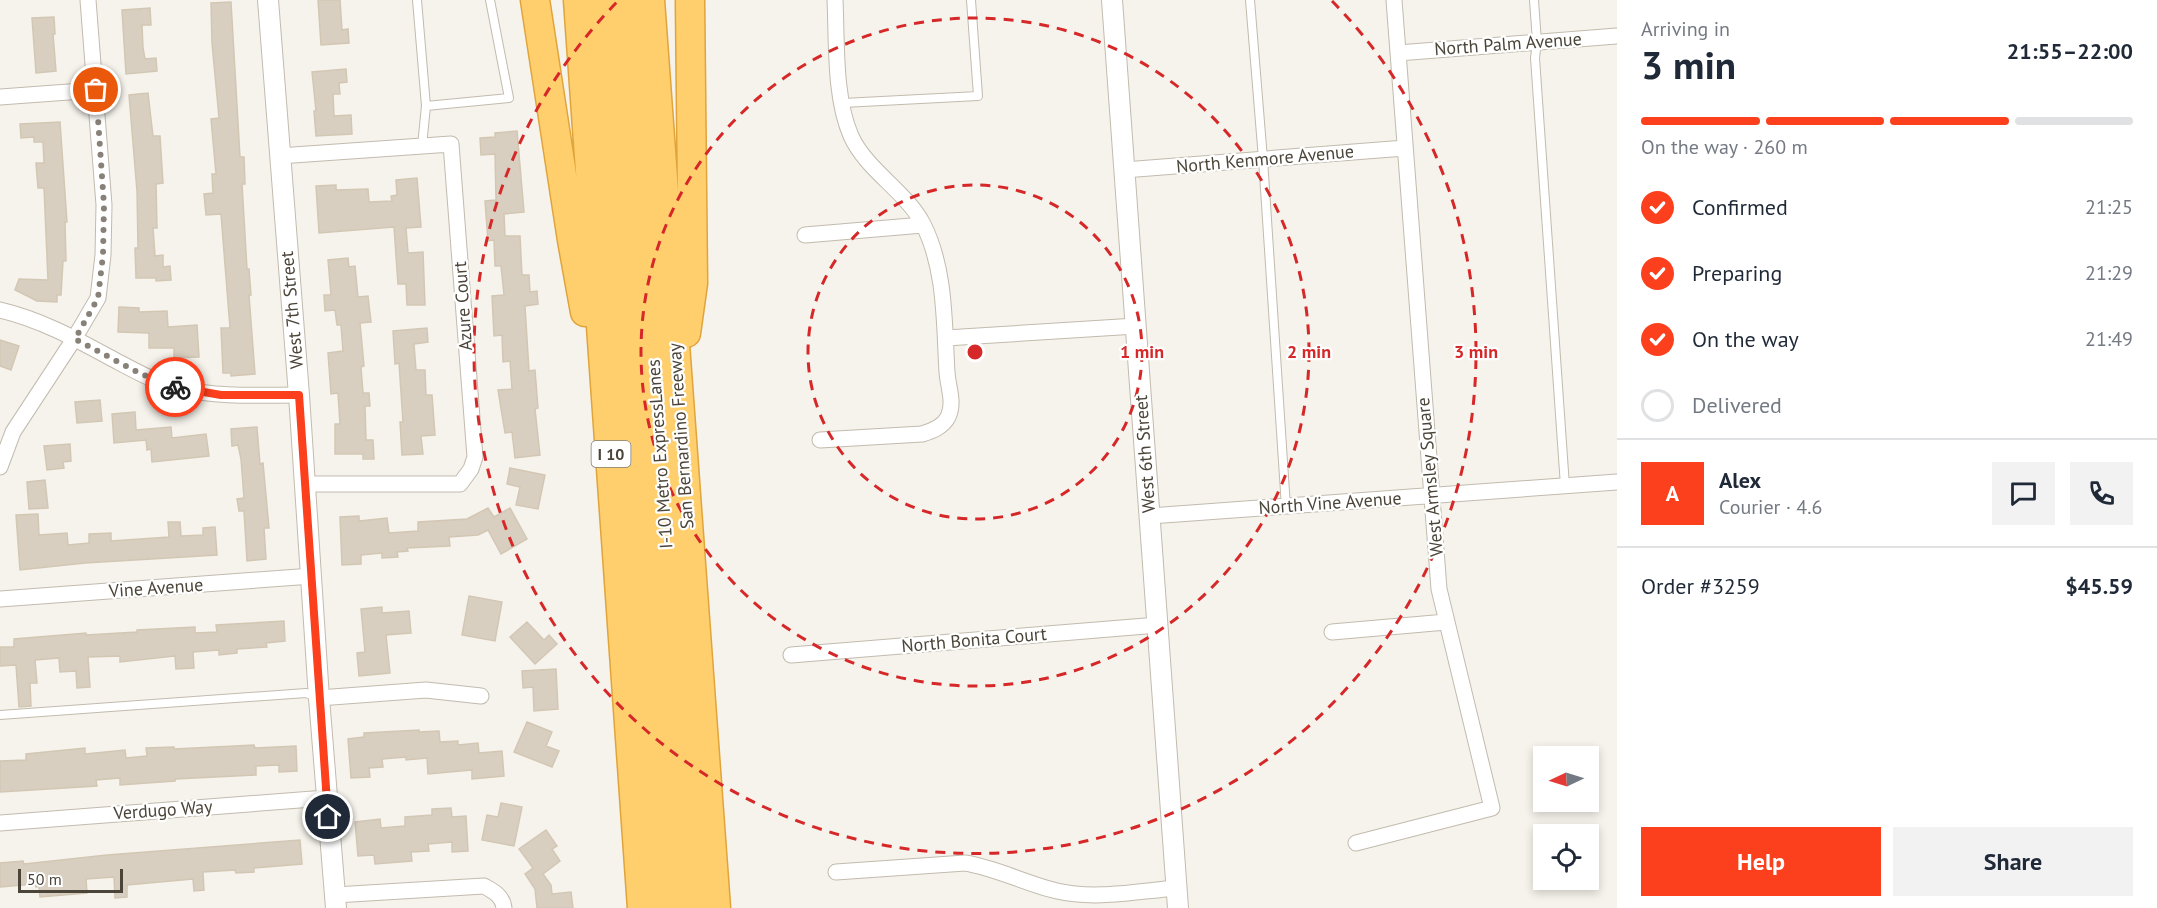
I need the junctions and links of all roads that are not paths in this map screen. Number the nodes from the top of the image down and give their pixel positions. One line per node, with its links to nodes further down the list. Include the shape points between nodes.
1 (88, 0): 20 (street)
2 (268, 0): 26 (street, West 7th Street)
3 (417, 0): 23 (lane)
4 (490, 0): 23 (lane, via 509,98)
5 (535, 0): 38 (highway, via 572,240)
6 (578, 0): 38 (highway, I 10)
7 (599, 0): 63 (highway, I-10 Metro ExpressLanes)
8 (627, 0): 64 (highway, I-10 Metro ExpressLanes)
9 (650, 0): 35 (highway, San Bernardino Freeway)
10 (690, 0): 35 (highway, via 693,283)
11 (835, 0): 22 (street)
12 (971, 0): 22 (lane, via 978,96)
13 (1112, 0): 28 (street, West 6th Street)
14 (1250, 0): 27 (lane)
15 (1394, 0): 19 (street, West Armsley Square)
16 (1534, 0): 18 (lane)
17 (1617, 36): 18 (street, North Palm Avenue)
18 (1537, 42): 19 (street, North Palm Avenue); 42 (lane, via 1535,58)
19 (1398, 53): 25 (street, West Armsley Square)
20 (96, 90): 21 (street); 34 (street, via 104,205 103,255 98,298)
21 (0, 97)
22 (843, 104): 29 (street, via 851,135 863,156 910,205)
23 (426, 106): 24 (lane)
24 (422, 146): 26 (street); 41 (street, Azure Court, via 451,144 475,457 471,469 460,484)
25 (1405, 148): 27 (street, North Kenmore Avenue); 43 (street, West Armsley Square)
26 (279, 156): 36 (street, West 7th Street)
27 (1263, 159): 28 (street, North Kenmore Avenue); 44 (lane)
28 (1124, 170): 32 (street, West 6th Street)
29 (923, 225): 30 (street); 33 (street, via 935,256)
30 (806, 235)
31 (0, 310): 34 (street, via 22,315)
32 (1136, 326): 33 (street); 45 (street, West 6th Street)
33 (946, 338): 37 (street, via 952,403 947,419 938,428 922,434)
34 (75, 339): 36 (street, via 141,374 179,388 221,395); 39 (street, via 13,432)
35 (678, 388): 65 (highway, San Bernardino Freeway)
36 (299, 395): 41 (street, West 7th Street)
37 (820, 440)
38 (611, 451): 62 (highway, I 10)
39 (0, 467)
40 (1617, 482): 42 (street, North Vine Avenue)
41 (306, 484): 46 (street, West 7th Street)
42 (1565, 486): 43 (street, North Vine Avenue)
43 (1431, 496): 44 (street, North Vine Avenue); 48 (street, West Armsley Square, via 1439,590)
44 (1286, 507): 45 (street, North Vine Avenue)
45 (1150, 516): 49 (street, West 6th Street)
46 (312, 576): 47 (street, Vine Avenue); 53 (street, West 7th Street)
47 (0, 599)
48 (1446, 622): 50 (street); 57 (street, West Armsley Square, via 1492,808)
49 (1158, 625): 51 (street, North Bonita Court); 59 (street, West 6th Street)
50 (1332, 632)
51 (791, 655)
52 (481, 696): 53 (street, via 426,690)
53 (319, 698): 54 (lane, via 306,693); 55 (street, West 7th Street)
54 (0, 715)
55 (326, 798): 56 (street, Verdugo Way); 60 (street, West 7th Street)
56 (0, 823)
57 (1356, 843)
58 (836, 872): 59 (street, via 965,863 986,866 1059,891 1091,895)
59 (1177, 888): 66 (street, West 6th Street)
60 (335, 901): 61 (street, via 484,886 496,893)
61 (504, 908)
62 (642, 908)
63 (666, 908)
64 (694, 908)
65 (716, 908)
66 (1178, 908)

